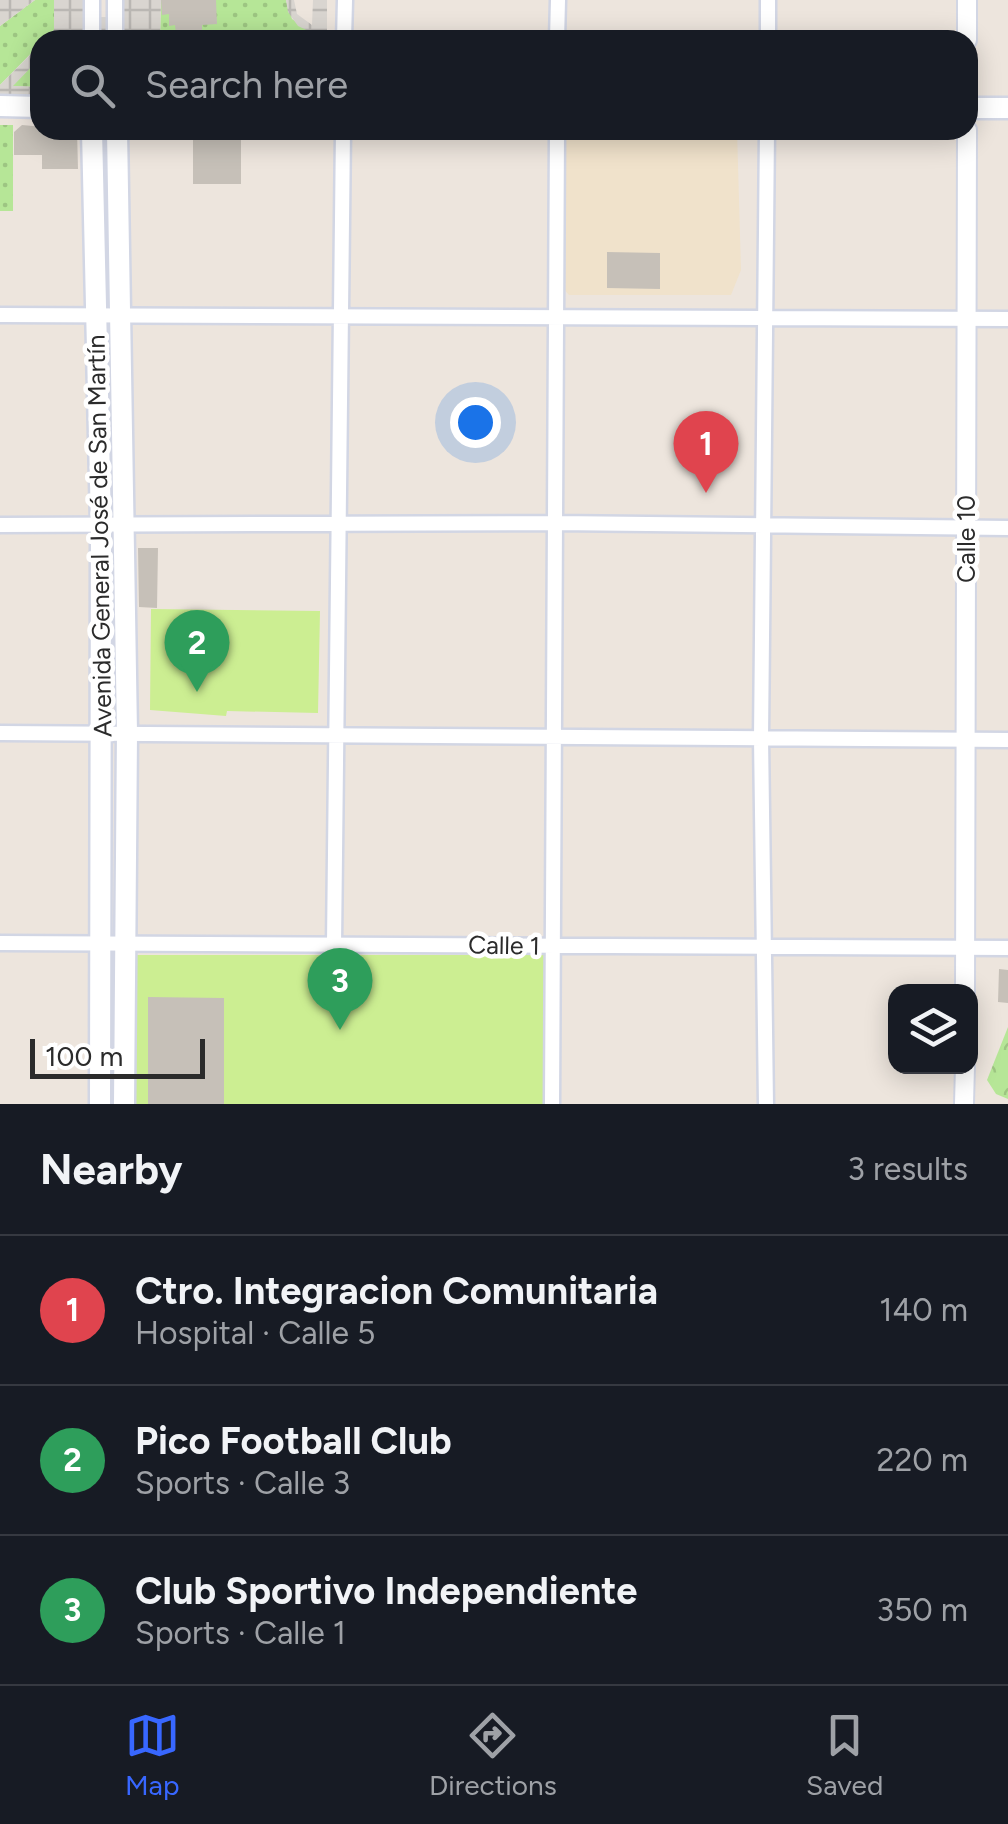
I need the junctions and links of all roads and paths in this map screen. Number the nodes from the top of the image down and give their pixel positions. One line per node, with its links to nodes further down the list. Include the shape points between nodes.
1 (92, 0): 7 (street)
2 (115, 0): 8 (street)
3 (344, 0): 9 (street)
4 (558, 0): 10 (street)
5 (768, 0): 11 (street)
6 (967, 0): 12 (street)
7 (92, 30)
8 (116, 30)
9 (344, 30)
10 (558, 30)
11 (768, 30)
12 (967, 30)
13 (0, 106): 14 (main road)
14 (30, 106)
15 (978, 108): 16 (main road)
16 (1008, 108)
17 (92, 140): 25 (main road, Avenida General José de San Martín)
18 (116, 140): 23 (main road, Avenida General José de San Martín)
19 (343, 140): 26 (street)
20 (557, 140): 27 (street)
21 (767, 140): 28 (street)
22 (967, 140): 29 (street, Calle 10)
23 (121, 315): 25 (street); 26 (street); 33 (main road, Avenida General José de San Martín)
24 (0, 316): 25 (street)
25 (96, 316): 33 (main road, Avenida General José de San Martín)
26 (339, 317): 27 (street); 34 (street)
27 (556, 318): 28 (street); 31 (street)
28 (764, 318): 29 (street); 35 (street)
29 (967, 319): 30 (street); 36 (street, Calle 10)
30 (1008, 320)
31 (555, 523): 34 (street); 35 (street); 42 (street)
32 (0, 525): 33 (street)
33 (112, 525): 34 (street); 39 (main road, Avenida General José de San Martín); 40 (main road, Avenida General José de San Martín)
34 (340, 526): 41 (street)
35 (763, 526): 36 (street); 43 (street)
36 (966, 528): 37 (street); 44 (street, Calle 10)
37 (1008, 528)
38 (0, 732): 39 (street)
39 (101, 733): 40 (street); 47 (main road, Avenida General José de San Martín)
40 (127, 733): 41 (street); 46 (main road, Avenida General José de San Martín)
41 (337, 736): 42 (street); 49 (street)
42 (554, 738): 43 (street); 50 (street)
43 (761, 738): 44 (street); 51 (street)
44 (966, 740): 45 (street); 52 (street, Calle 10)
45 (1008, 740)
46 (127, 940): 47 (street, Calle 1); 49 (street, Calle 1); 57 (main road, Avenida General José de San Martín)
47 (101, 941): 48 (street, Calle 1); 56 (main road, Avenida General José de San Martín)
48 (0, 942)
49 (334, 944): 50 (street, Calle 1)
50 (553, 946): 51 (street, Calle 1); 58 (street)
51 (766, 947): 52 (street, Calle 1); 59 (street)
52 (966, 948): 53 (street, Calle 1); 54 (street, Calle 10)
53 (1008, 948)
54 (965, 984)
55 (965, 1074): 60 (street)
56 (100, 1104)
57 (124, 1104)
58 (552, 1104)
59 (766, 1104)
60 (964, 1104)

